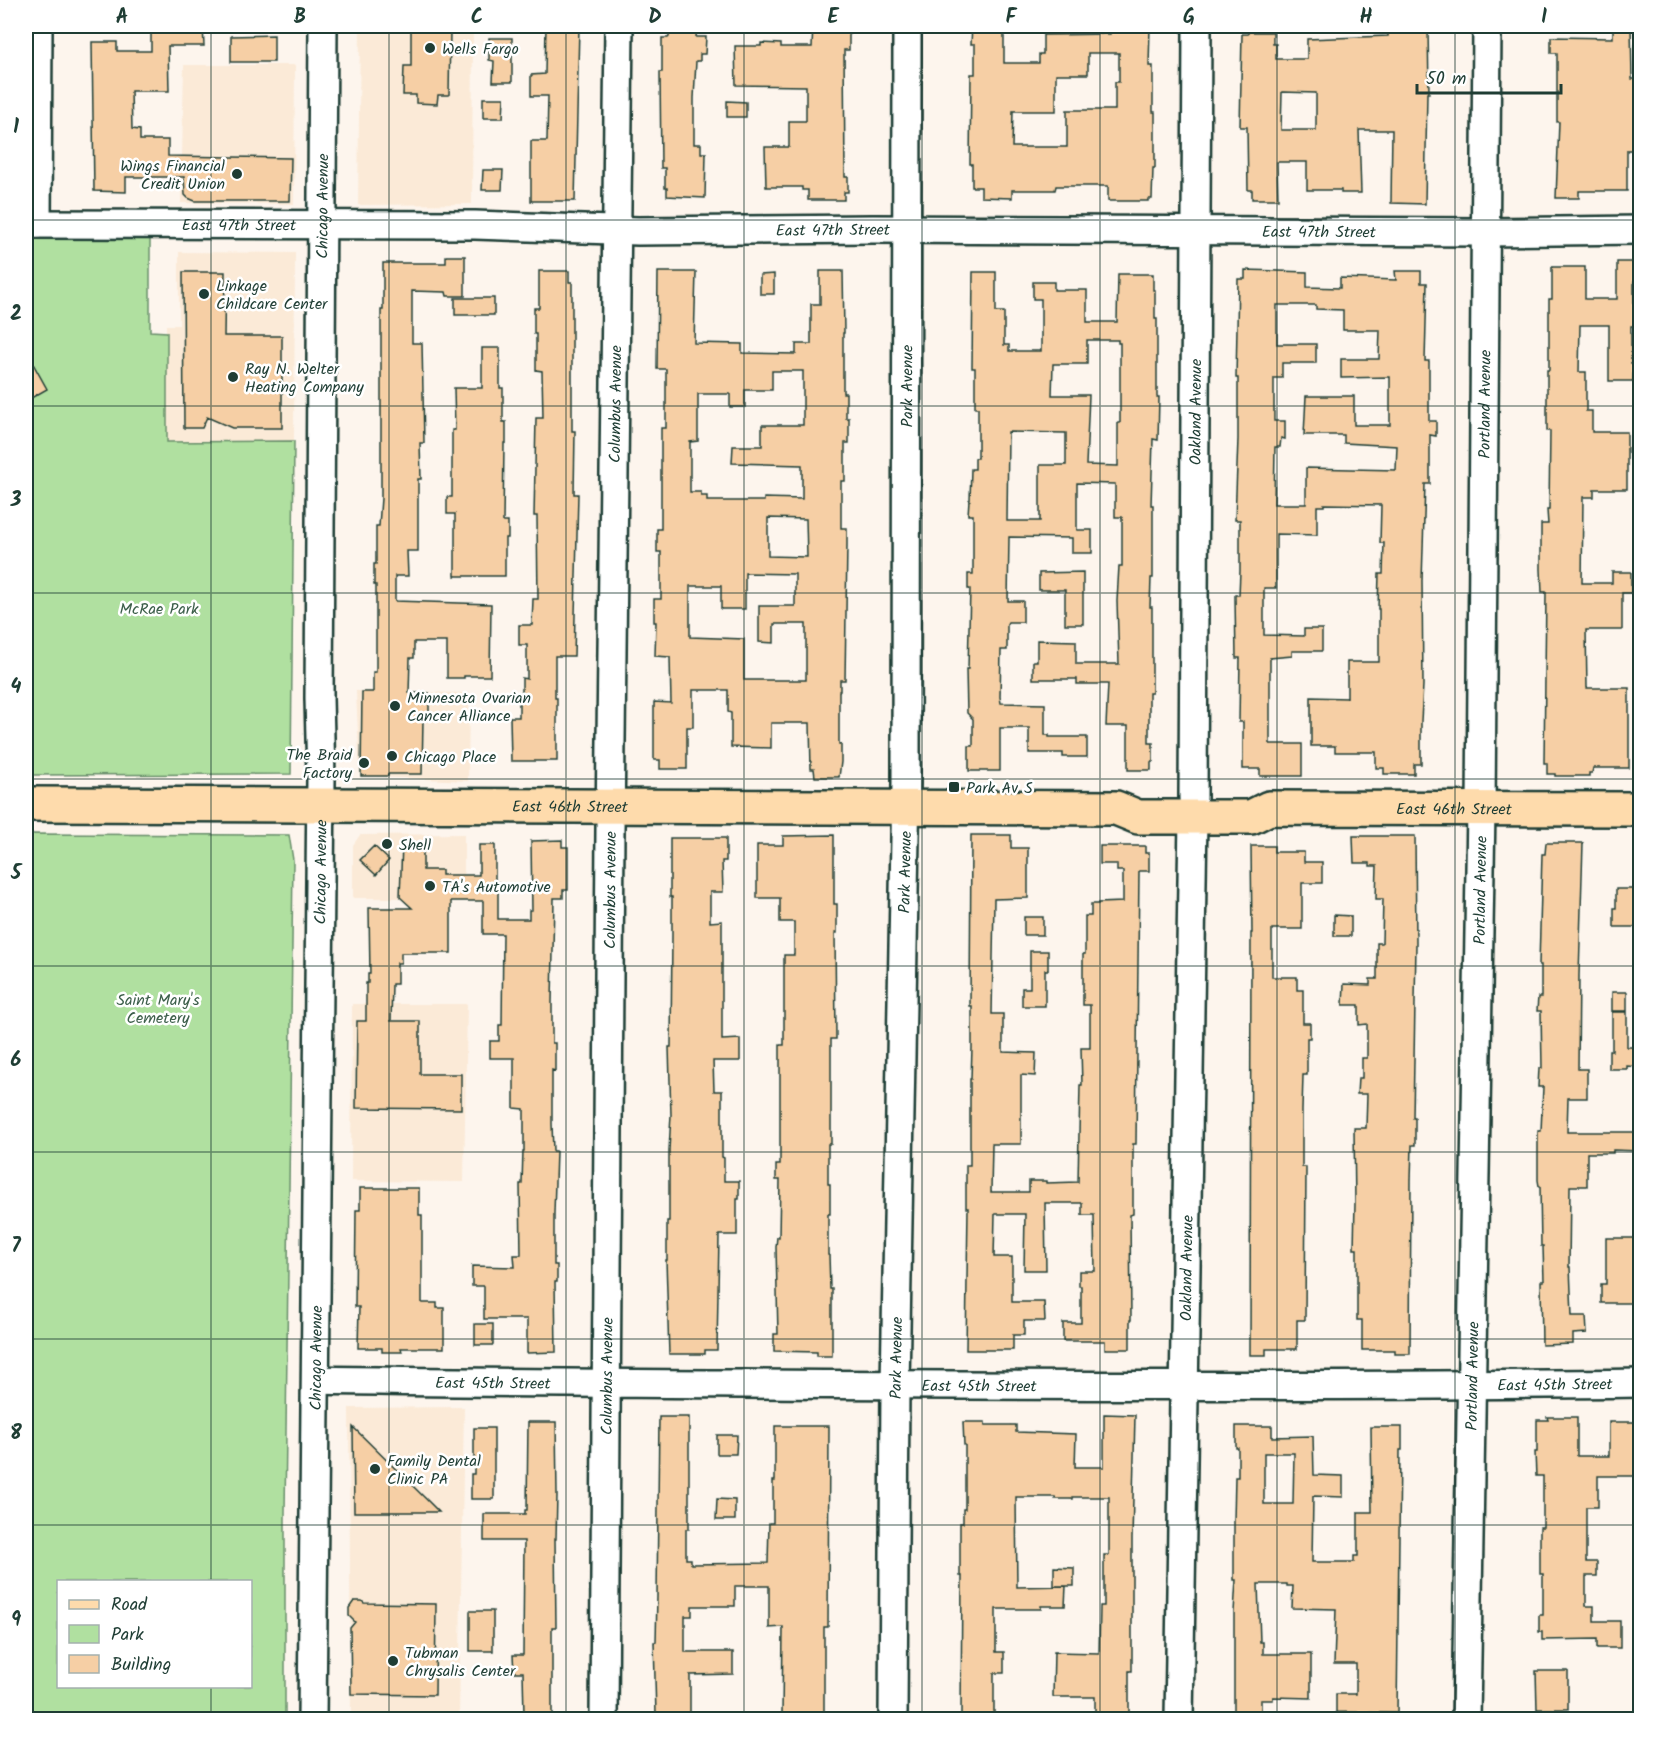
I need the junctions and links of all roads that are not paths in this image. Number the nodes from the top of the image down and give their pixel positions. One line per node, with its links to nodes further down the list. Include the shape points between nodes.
1 (38, 26): 7 (street)
2 (323, 26): 8 (street, Chicago Avenue)
3 (619, 26): 9 (street, Columbus Avenue)
4 (907, 26): 10 (street, Park Avenue)
5 (1197, 26): 12 (street, Oakland Avenue)
6 (1487, 26): 13 (street, Portland Avenue)
7 (31, 224): 8 (street, East 47th Street)
8 (322, 225): 9 (street, East 47th Street); 15 (street, Chicago Avenue)
9 (617, 230): 10 (street, East 47th Street); 16 (street, Columbus Avenue)
10 (906, 230): 12 (street, East 47th Street); 17 (street, Park Avenue)
11 (1641, 230): 13 (street, East 47th Street)
12 (1196, 231): 13 (street, East 47th Street); 18 (street, Oakland Avenue)
13 (1485, 232): 19 (street, Portland Avenue)
14 (26, 804): 15 (main road, East 46th Street)
15 (321, 805): 16 (main road, East 46th Street); 21 (street, Chicago Avenue)
16 (611, 806): 17 (main road, East 46th Street); 23 (street, Columbus Avenue)
17 (906, 807): 18 (main road, East 46th Street, via 1116,807 1138,798); 24 (street, Park Avenue)
18 (1193, 808): 19 (main road, East 46th Street, via 1251,799 1269,808); 25 (street, Oakland Avenue)
19 (1481, 809): 20 (main road, East 46th Street); 26 (street, Portland Avenue)
20 (1641, 809)
21 (316, 1380): 23 (street, East 45th Street); 27 (street, Chicago Avenue)
22 (1641, 1383): 26 (street, East 45th Street)
23 (606, 1384): 24 (street, East 45th Street); 28 (street, Columbus Avenue)
24 (896, 1385): 25 (street, East 45th Street); 29 (street, Park Avenue)
25 (1183, 1385): 26 (street, East 45th Street); 30 (street, Oakland Avenue)
26 (1471, 1385): 31 (street, Portland Avenue)
27 (312, 1719)
28 (604, 1719)
29 (892, 1719)
30 (1179, 1719)
31 (1466, 1719)

